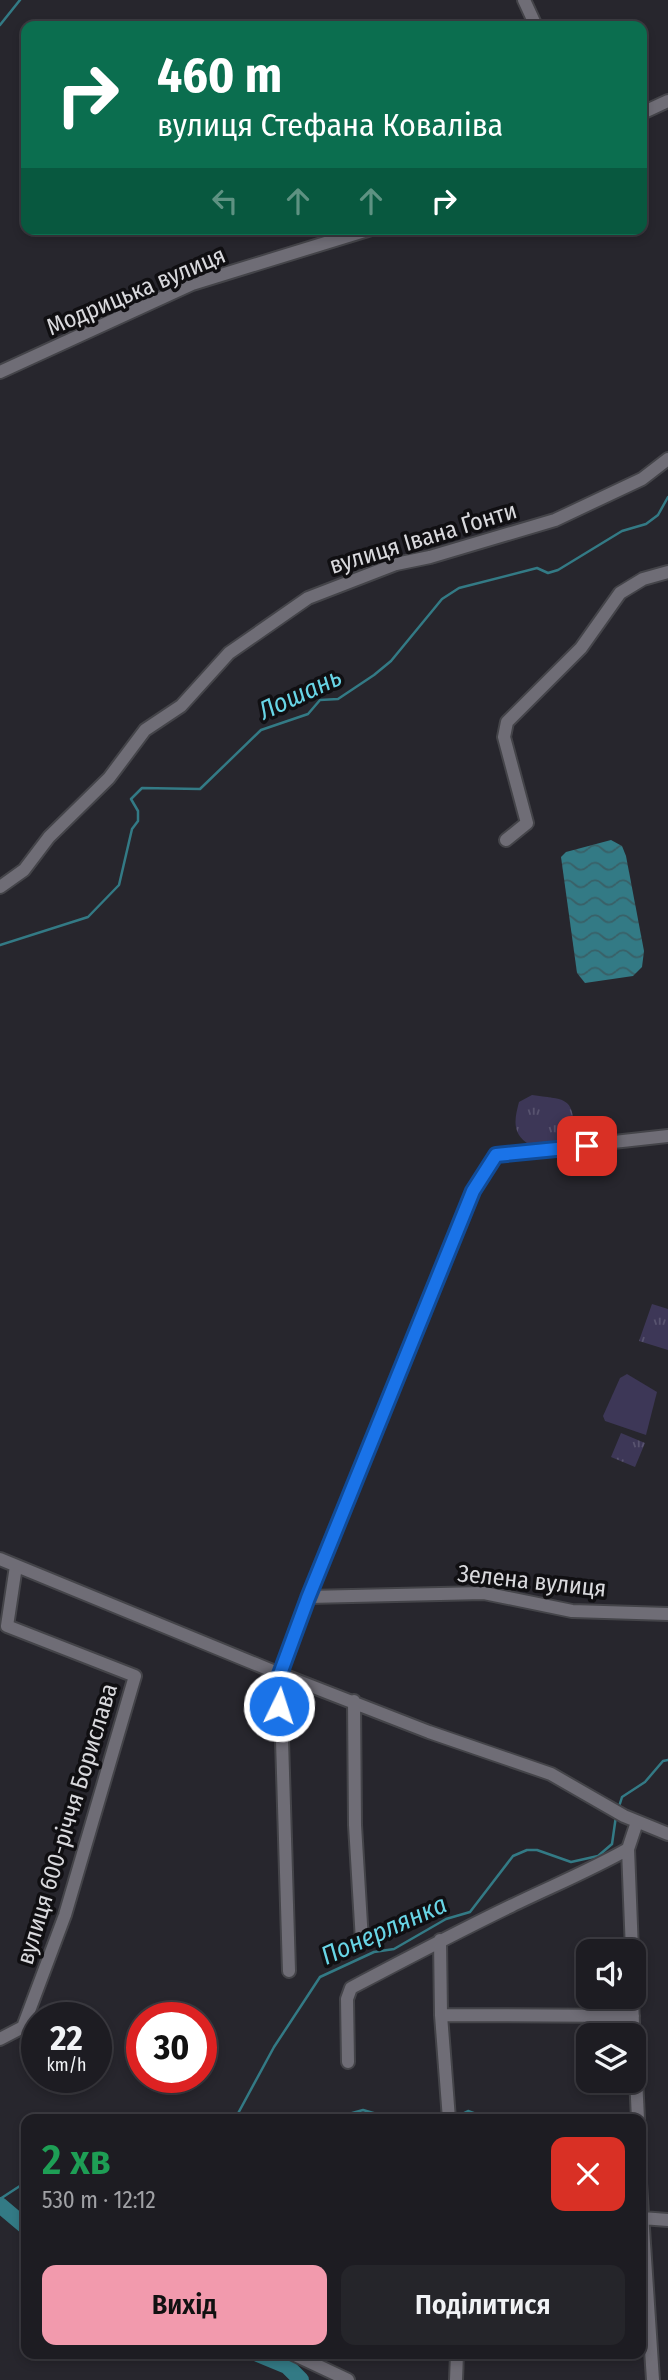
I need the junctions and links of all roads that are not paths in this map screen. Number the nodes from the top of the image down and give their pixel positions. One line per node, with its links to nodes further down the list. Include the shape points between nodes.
1 (524, 0): 2 (street)
2 (534, 21)
3 (668, 101): 4 (street)
4 (647, 111)
5 (351, 235): 6 (street, Модрицька вулиця, via 192,284)
6 (0, 372)
7 (668, 458): 10 (street, вулиця Івана Ґонти, via 642,479 555,520 396,564 308,598 229,653 181,706 145,730 109,778 24,870)
8 (668, 572): 9 (street, via 643,579 620,593 581,648 507,722 504,737 527,823)
9 (506, 840)
10 (0, 887)
11 (668, 1136): 14 (street, via 496,1155 453,1238)
12 (0, 1559): 13 (street)
13 (16, 1566): 16 (street); 29 (street, вулиця 600-річчя Борислава, via 7,1626 135,1676 65,1915 33,2003 23,2027)
14 (308, 1598): 15 (street, Зелена вулиця, via 484,1593 572,1611); 16 (street)
15 (668, 1614)
16 (280, 1674): 17 (street); 24 (street)
17 (354, 1701): 18 (street, via 551,1774); 23 (street)
18 (637, 1822): 19 (street); 20 (street)
19 (668, 1834)
20 (628, 1849): 21 (street); 22 (street, via 581,1876)
21 (632, 1939)
22 (440, 1940): 26 (street); 30 (street, via 351,1989 347,1999)
23 (362, 1941)
24 (289, 1971)
25 (633, 2009): 27 (street)
26 (441, 2015): 27 (street); 32 (street)
27 (633, 2017): 28 (street)
28 (633, 2023)
29 (0, 2039)
30 (348, 2062)
31 (637, 2093): 33 (street)
32 (449, 2114)
33 (638, 2114)
34 (646, 2218): 35 (street)
35 (668, 2220)
36 (646, 2277): 41 (street)
37 (304, 2359): 39 (street)
38 (457, 2359): 40 (street)
39 (348, 2380)
40 (456, 2380)
41 (653, 2380)

